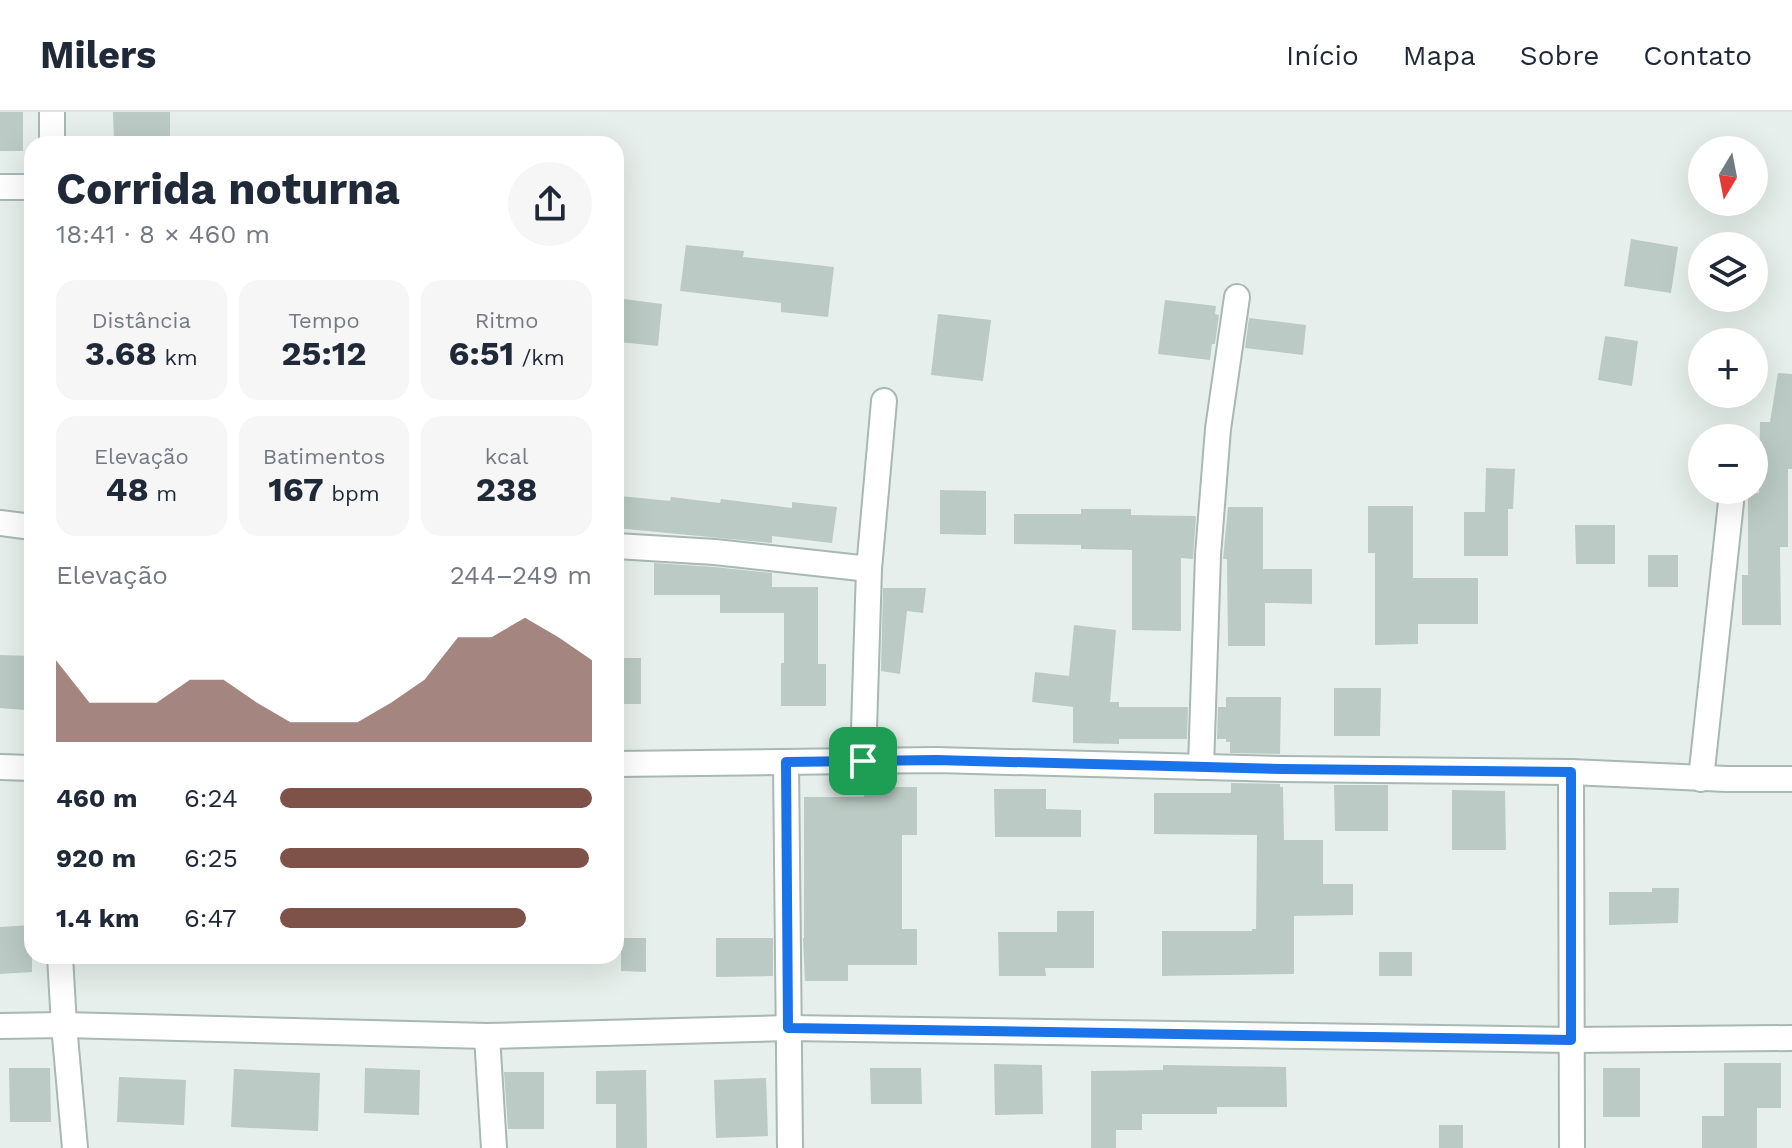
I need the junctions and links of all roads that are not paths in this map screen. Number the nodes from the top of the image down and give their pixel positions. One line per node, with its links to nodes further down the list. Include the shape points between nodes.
1 (52, 112): 2 (street)
2 (52, 136)
3 (0, 187): 4 (street)
4 (24, 187)
5 (1237, 297): 16 (street, via 1210,524)
6 (884, 401): 11 (street)
7 (1731, 504): 19 (street)
8 (0, 523): 9 (street)
9 (24, 526)
10 (624, 546): 11 (street)
11 (869, 569): 12 (street)
12 (863, 761): 13 (street); 16 (street)
13 (786, 762): 14 (street); 24 (street)
14 (624, 764)
15 (0, 767): 17 (street)
16 (1201, 767): 18 (street)
17 (24, 768)
18 (1571, 772): 19 (street); 27 (street)
19 (1701, 779): 20 (street)
20 (1792, 779)
21 (60, 964): 22 (street)
22 (64, 1025): 23 (street); 25 (street); 28 (street)
23 (0, 1026)
24 (788, 1028): 25 (street); 27 (street); 30 (street)
25 (487, 1036): 29 (street)
26 (1792, 1038): 27 (street)
27 (1571, 1040): 31 (street)
28 (75, 1148)
29 (494, 1148)
30 (790, 1148)
31 (1572, 1148)

